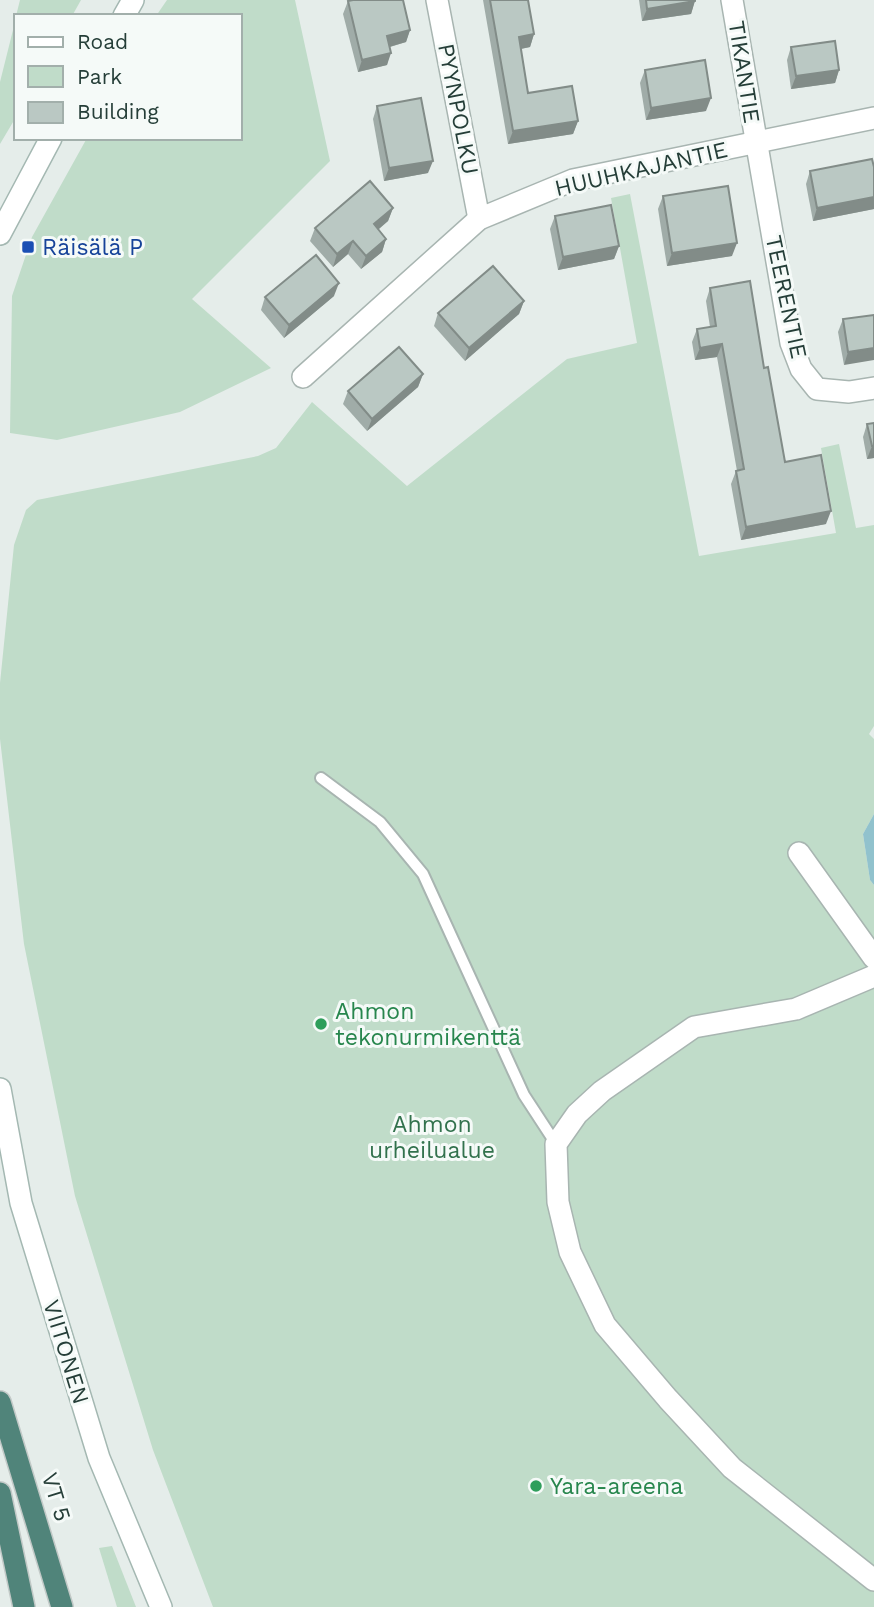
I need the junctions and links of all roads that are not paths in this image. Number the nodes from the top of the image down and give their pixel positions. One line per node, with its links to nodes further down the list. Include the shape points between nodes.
1 (438, 0): 6 (street, PYYNPOLKU)
2 (733, 0): 5 (street, TIKANTIE)
3 (874, 118): 5 (street, HUUHKAJANTIE)
4 (50, 140): 7 (street)
5 (756, 143): 6 (street, HUUHKAJANTIE, via 573,180); 9 (street, TEERENTIE, via 791,343 801,369 817,389 849,392)
6 (479, 219): 8 (street, HUUHKAJANTIE)
7 (0, 234)
8 (303, 377)
9 (874, 388)
10 (321, 778): 15 (lane, via 380,822 423,874 524,1095)
11 (799, 853): 12 (street)
12 (874, 958)
13 (874, 975): 15 (street, via 796,1009 694,1027 602,1091 577,1114)
14 (0, 1089): 21 (street, VIITONEN, via 21,1203 99,1458)
15 (556, 1144): 18 (street, via 558,1202 570,1252 605,1325 733,1468)
16 (0, 1402): 20 (highway, VT 5)
17 (0, 1493): 19 (highway)
18 (874, 1580)
19 (24, 1607)
20 (62, 1607)
21 (161, 1607)

